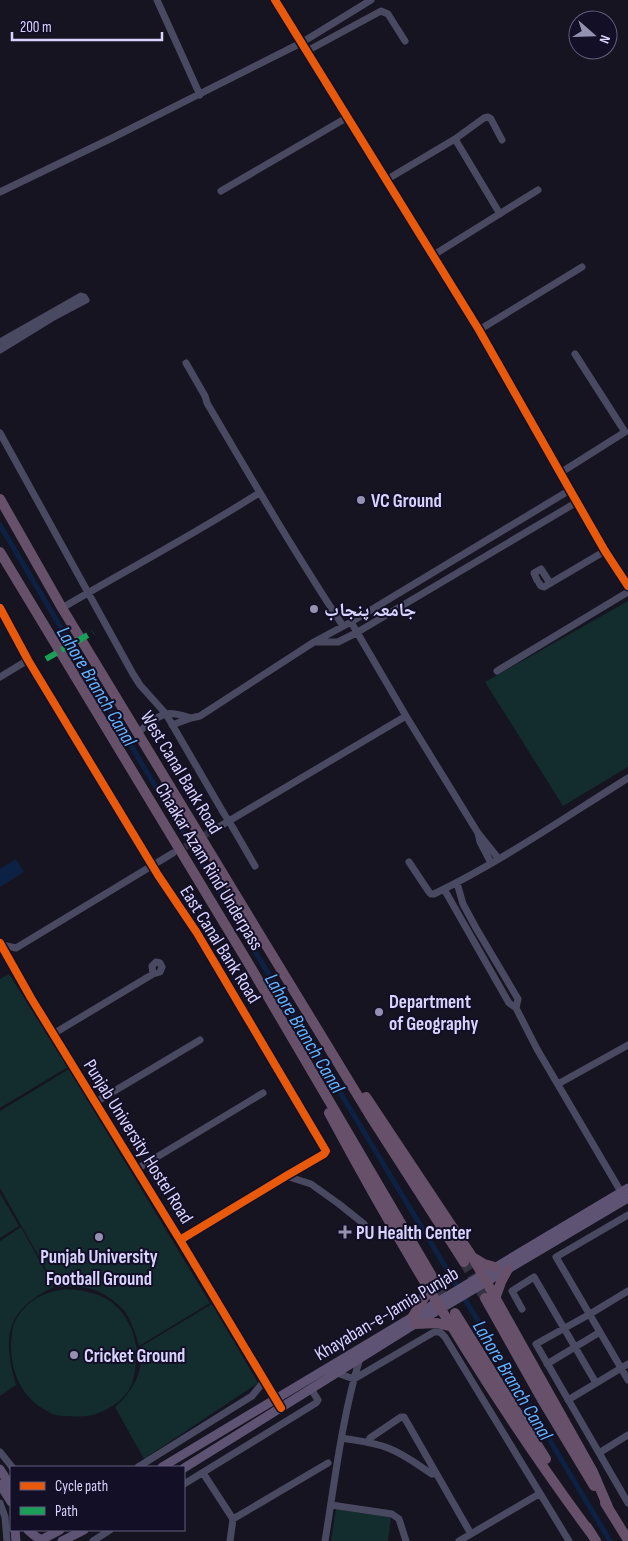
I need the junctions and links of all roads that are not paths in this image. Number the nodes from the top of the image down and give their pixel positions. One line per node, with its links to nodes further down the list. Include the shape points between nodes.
1 (157, 0): 7 (street)
2 (275, 0): 5 (street)
3 (371, 0): 5 (street)
4 (405, 41): 6 (street, via 388,14 381,11)
5 (301, 43): 6 (street); 7 (street)
6 (307, 51): 8 (street)
7 (200, 94): 14 (street)
8 (348, 117): 11 (street); 13 (street)
9 (455, 139): 10 (street, via 488,117); 11 (street); 15 (street)
10 (502, 140)
11 (386, 180): 16 (street)
12 (538, 190): 15 (street)
13 (221, 191)
14 (0, 192)
15 (500, 214): 16 (street)
16 (432, 256): 18 (street)
17 (582, 267): 18 (street)
18 (479, 330): 24 (street)
19 (0, 342): 20 (street, via 81,296 86,300)
20 (0, 350)
21 (575, 354): 24 (street, via 625,432)
22 (186, 363): 26 (street)
23 (0, 433): 33 (street, West Canal Bank Road)
24 (560, 473): 25 (street)
25 (570, 490): 28 (street); 37 (street)
26 (259, 493): 33 (street); 38 (street)
27 (0, 499): 36 (highway, West Canal Bank Road)
28 (577, 502): 29 (street); 39 (street)
29 (606, 551): 31 (street); 32 (street)
30 (0, 552): 80 (highway, Chaakar Azam Rind Underpass, via 316,1077 325,1105 358,1167)
31 (550, 583): 31 (street, via 541,569 534,573 543,587)
32 (628, 586)
33 (88, 592): 36 (street); 44 (street, West Canal Bank Road, via 132,674)
34 (628, 592): 42 (street)
35 (0, 608): 41 (street, East Canal Bank Road)
36 (62, 608): 48 (highway, West Canal Bank Road)
37 (351, 622): 38 (street); 39 (street)
38 (343, 626): 40 (street)
39 (356, 633): 40 (street, via 338,642); 45 (street)
40 (314, 642): 46 (street, via 200,716)
41 (28, 660): 43 (street); 71 (street, East Canal Bank Road, bridge, via 158,875 197,933 326,1151)
42 (497, 671)
43 (0, 677)
44 (166, 714): 46 (street); 47 (street, West Canal Bank Road); 48 (street)
45 (406, 716): 50 (street); 51 (street)
46 (191, 718): 47 (street)
47 (172, 725): 56 (street, West Canal Bank Road, bridge)
48 (138, 733): 76 (highway, West Canal Bank Road, via 337,1061 355,1081)
49 (628, 778): 53 (street)
50 (212, 831)
51 (478, 833): 53 (street); 55 (street)
52 (173, 853): 60 (street)
53 (498, 858): 55 (street)
54 (410, 862): 58 (street, via 429,892 434,894)
55 (491, 863): 57 (street)
56 (254, 866)
57 (457, 883): 58 (street); 63 (street, via 463,904 518,998)
58 (444, 889): 63 (street, via 509,1003)
59 (1, 944): 60 (street); 61 (street, Punjab University Hostel Road)
60 (16, 948): 61 (street)
61 (12, 962): 64 (street, Punjab University Hostel Road)
62 (153, 974): 64 (street)
63 (516, 1008): 67 (street)
64 (54, 1034): 69 (street, Punjab University Hostel Road)
65 (200, 1040): 69 (street)
66 (628, 1044): 67 (street)
67 (558, 1084): 72 (street)
68 (264, 1093): 70 (street)
69 (96, 1102): 70 (street, Punjab University Hostel Road)
70 (137, 1169): 75 (street, Punjab University Hostel Road)
71 (286, 1176): 74 (street, via 311,1184); 75 (street, East Canal Bank Road)
72 (626, 1194): 77 (main road, Khayaban-e-Jamia Punjab); 78 (main road, Khayaban-e-Jamia Punjab)
73 (628, 1215): 86 (street, via 556,1257)
74 (364, 1224)
75 (180, 1240): 98 (street, Punjab University Hostel Road)
76 (468, 1260): 77 (highway); 79 (highway, West Canal Bank Road)
77 (495, 1267): 79 (main road, Khayaban-e-Jamia Punjab)
78 (508, 1269): 79 (main road, Khayaban-e-Jamia Punjab); 82 (highway)
79 (484, 1278): 82 (highway, West Canal Bank Road); 83 (main road, Khayaban-e-Jamia Punjab)
80 (429, 1281): 83 (highway, Chaakar Azam Rind Underpass); 87 (highway)
81 (628, 1291): 86 (street)
82 (490, 1297): 134 (highway, West Canal Bank Road, via 593,1472 608,1507)
83 (440, 1306): 87 (main road, Khayaban-e-Jamia Punjab); 88 (highway, Chaakar Azam Rind Underpass)
84 (522, 1309): 89 (street, via 512,1291 534,1277)
85 (455, 1314): 133 (highway)
86 (590, 1314): 89 (street); 90 (street)
87 (414, 1320): 88 (highway); 92 (main road, Khayaban-e-Jamia Punjab); 102 (main road, Khayaban-e-Jamia Punjab)
88 (453, 1327): 133 (highway, Chaakar Azam Rind Underpass, via 497,1399)
89 (564, 1328): 91 (street); 93 (street, via 536,1344)
90 (600, 1332): 91 (street); 95 (street)
91 (574, 1347): 93 (street); 100 (street)
92 (360, 1358): 96 (main road, Khayaban-e-Jamia Punjab); 97 (street)
93 (547, 1364): 103 (street)
94 (628, 1364): 95 (street)
95 (621, 1368): 99 (street); 100 (street)
96 (337, 1373): 97 (street); 101 (main road, Khayaban-e-Jamia Punjab)
97 (354, 1379): 106 (street); 121 (street, via 434,1332 440,1332)
98 (265, 1380): 102 (street, Punjab University Hostel Road); 112 (street, via 252,1396)
99 (628, 1380)
100 (596, 1383): 103 (street)
101 (311, 1389): 104 (main road, Khayaban-e-Jamia Punjab); 116 (street, via 318,1400 316,1403)
102 (276, 1400): 104 (street, Punjab University Hostel Road); 113 (main road, Khayaban-e-Jamia Punjab)
103 (568, 1400): 109 (street)
104 (281, 1408): 114 (main road, Khayaban-e-Jamia Punjab)
105 (628, 1435): 109 (street)
106 (342, 1438): 107 (street); 125 (street)
107 (368, 1442): 117 (street, via 398,1452); 117 (street, via 404,1417)
108 (0, 1452): 111 (street)
109 (599, 1453): 123 (street)
110 (328, 1463): 126 (street)
111 (11, 1466)
112 (140, 1466)
113 (164, 1466)
114 (185, 1467)
115 (0, 1469): 120 (main road)
116 (203, 1473): 118 (street); 126 (street)
117 (436, 1474): 132 (street)
118 (185, 1483)
119 (0, 1484): 122 (main road)
120 (10, 1484)
121 (539, 1494): 132 (street); 144 (street)
122 (10, 1501)
123 (628, 1503)
124 (0, 1504): 135 (street)
125 (331, 1505): 141 (street); 142 (street, via 392,1514 399,1519)
126 (233, 1519): 140 (street)
127 (29, 1531): 136 (main road)
128 (58, 1531): 136 (main road)
129 (82, 1531): 137 (main road)
130 (83, 1531): 138 (main road)
131 (108, 1531): 139 (street)
132 (470, 1534): 143 (street)
133 (593, 1536)
134 (628, 1540)
135 (7, 1541)
136 (41, 1541)
137 (62, 1541)
138 (73, 1541)
139 (93, 1541)
140 (230, 1541)
141 (325, 1541)
142 (406, 1541)
143 (459, 1541)
144 (569, 1541)

